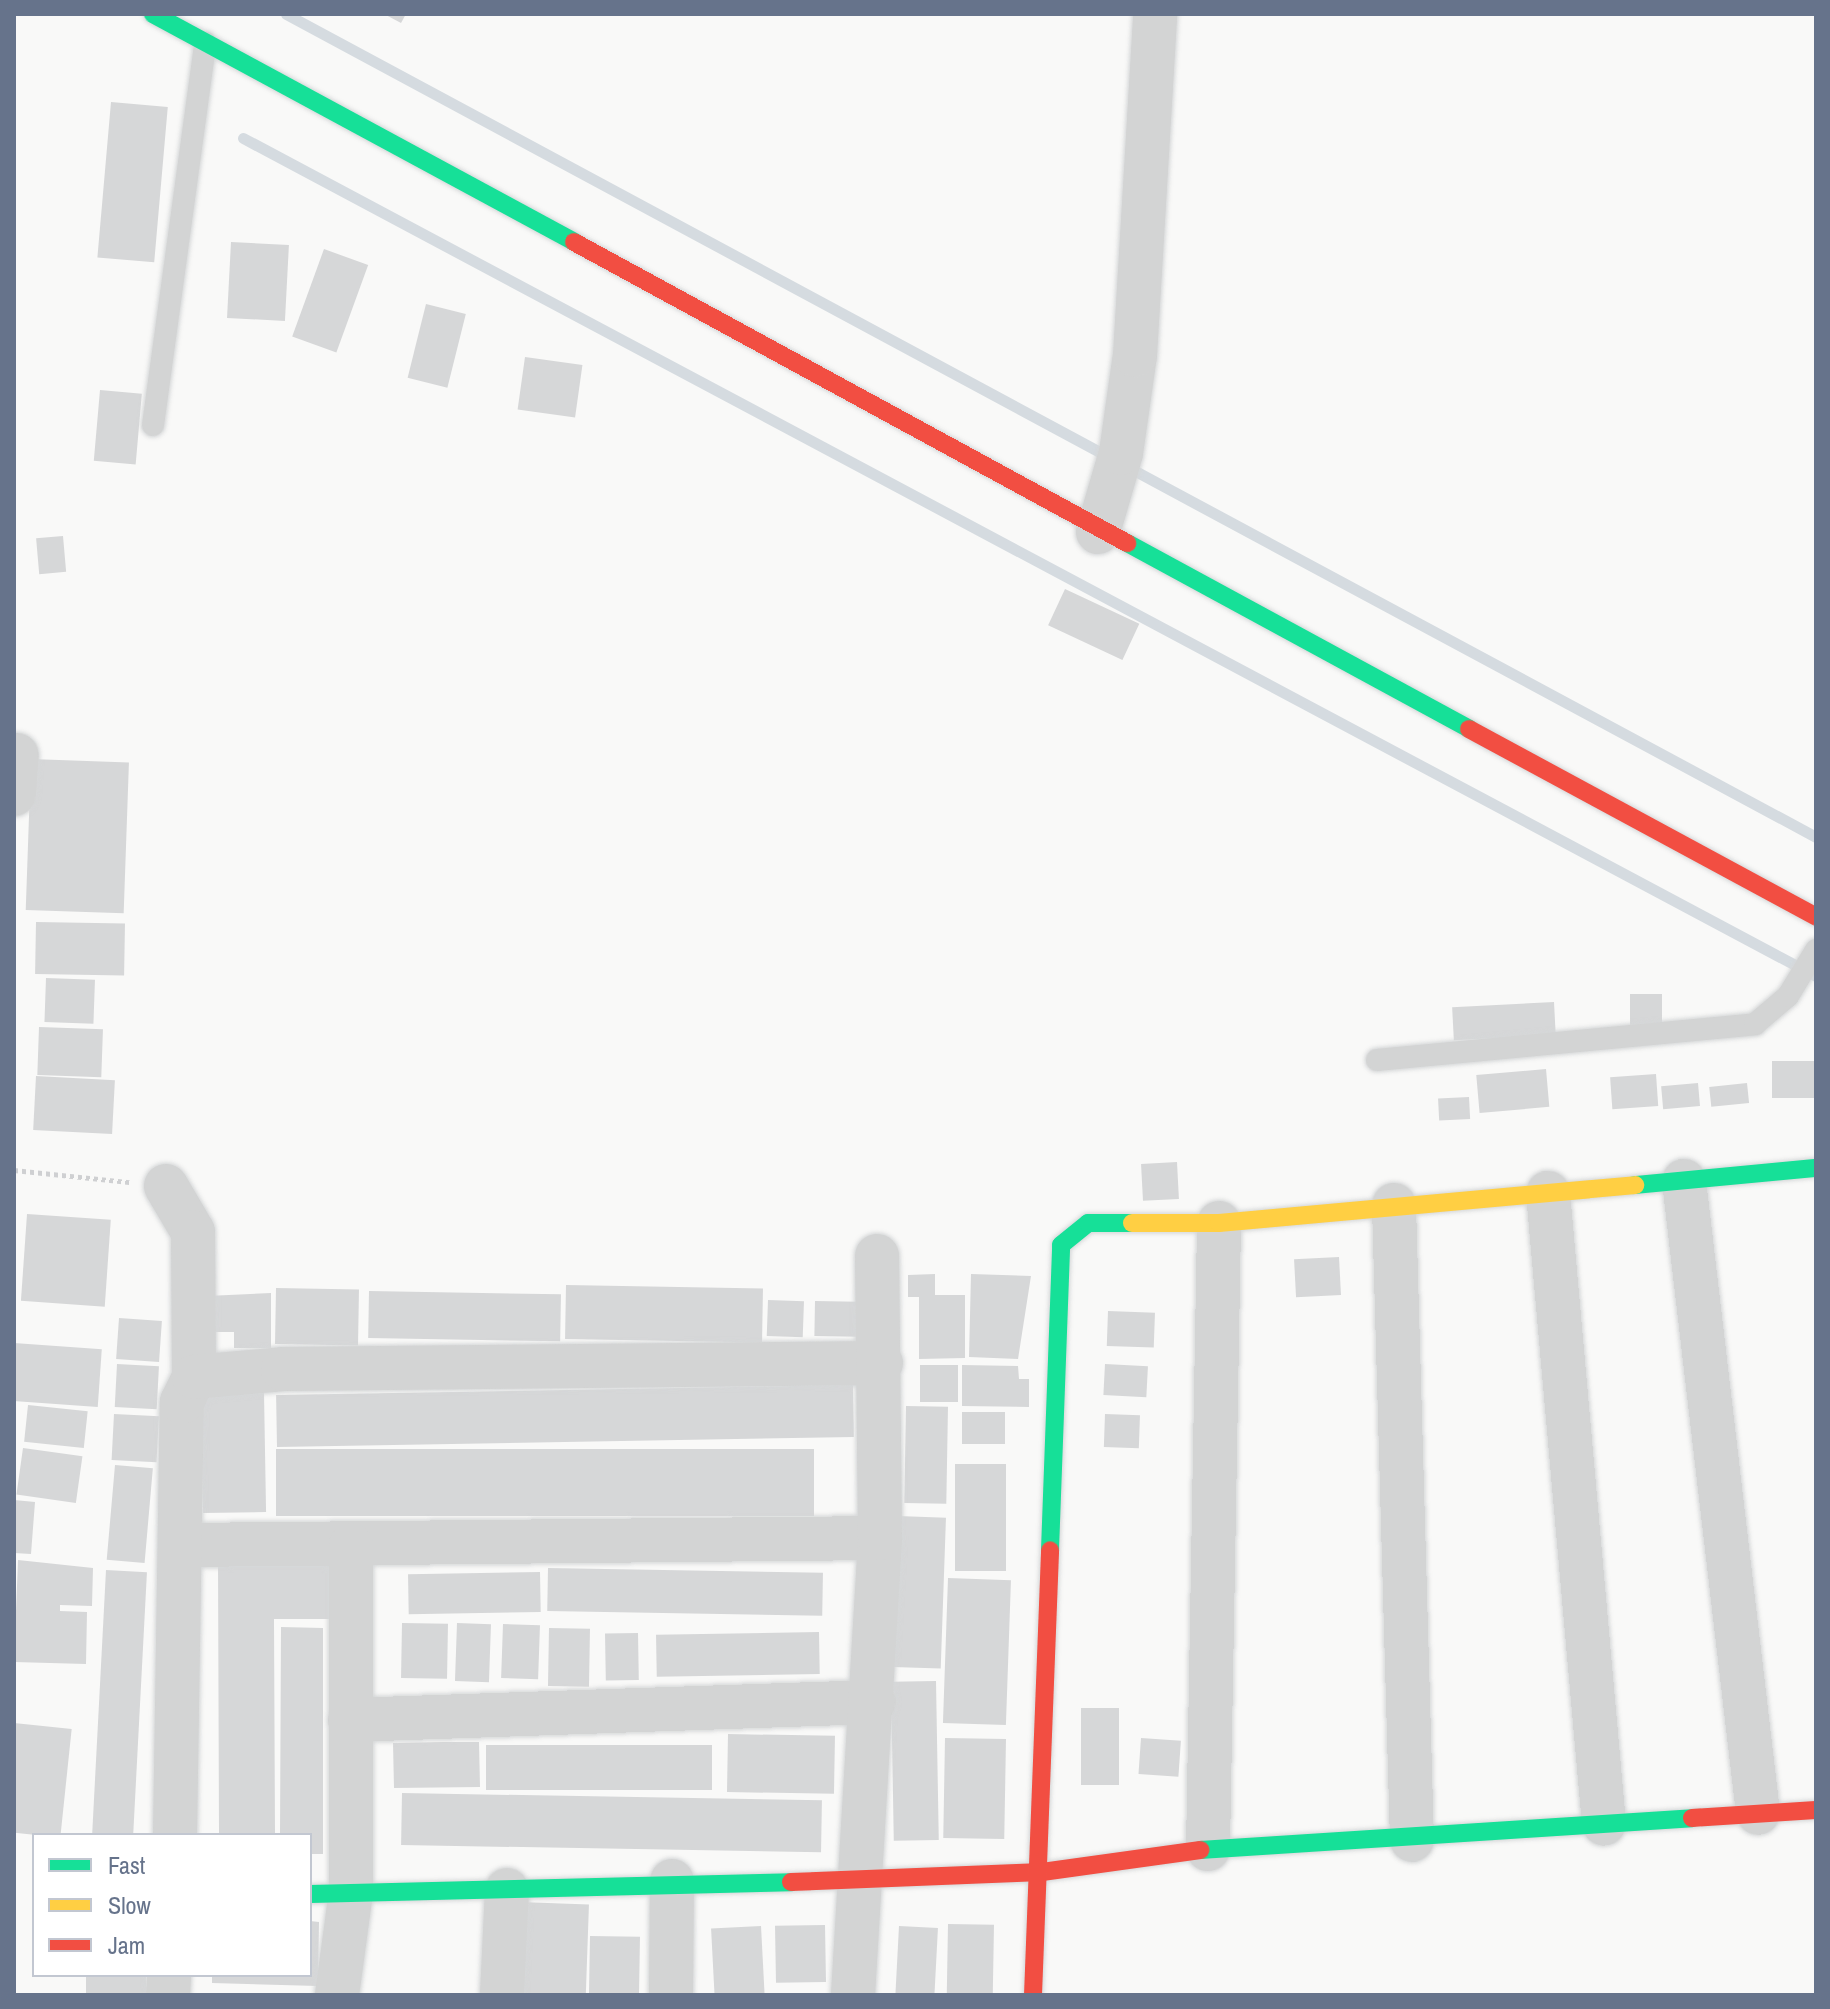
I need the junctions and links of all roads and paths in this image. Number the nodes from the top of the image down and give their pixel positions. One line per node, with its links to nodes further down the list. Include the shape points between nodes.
1 (153, 14): 3 (street)
2 (1155, 14): 5 (street, via 1135,355 1121,453)
3 (205, 43): 4 (lane); 5 (street)
4 (153, 425)
5 (1104, 513): 6 (street)
6 (1816, 917)
7 (1816, 950): 8 (lane, via 1788,996 1755,1024)
8 (1377, 1060)
9 (1816, 1168): 11 (street)
10 (14, 1170): 12 (path)
11 (1684, 1181): 13 (street); 25 (street)
12 (166, 1186): 18 (street, via 193,1232)
13 (1548, 1193): 14 (street); 26 (street)
14 (1394, 1205): 15 (street); 28 (street)
15 (1219, 1223): 29 (street); 30 (street, via 1088,1223 1061,1245)
16 (877, 1256): 17 (street)
17 (881, 1363): 18 (street, via 238,1369); 19 (street)
18 (194, 1377): 20 (street, via 182,1402)
19 (880, 1538): 21 (street); 22 (street)
20 (180, 1545): 21 (street); 27 (street)
21 (351, 1545): 23 (street)
22 (874, 1702): 23 (street); 32 (street)
23 (350, 1720): 34 (street)
24 (1816, 1810): 25 (street)
25 (1758, 1813): 26 (street)
26 (1604, 1824): 28 (street)
27 (175, 1833)
28 (1412, 1840): 29 (street)
29 (1208, 1849): 30 (street)
30 (1042, 1872): 32 (street); 39 (street)
31 (672, 1881): 32 (street); 33 (street); 37 (street)
32 (858, 1882): 38 (street)
33 (507, 1890): 34 (street); 36 (street)
34 (330, 1892): 35 (street)
35 (337, 1995)
36 (502, 1995)
37 (671, 1995)
38 (853, 1995)
39 (1033, 1995)

